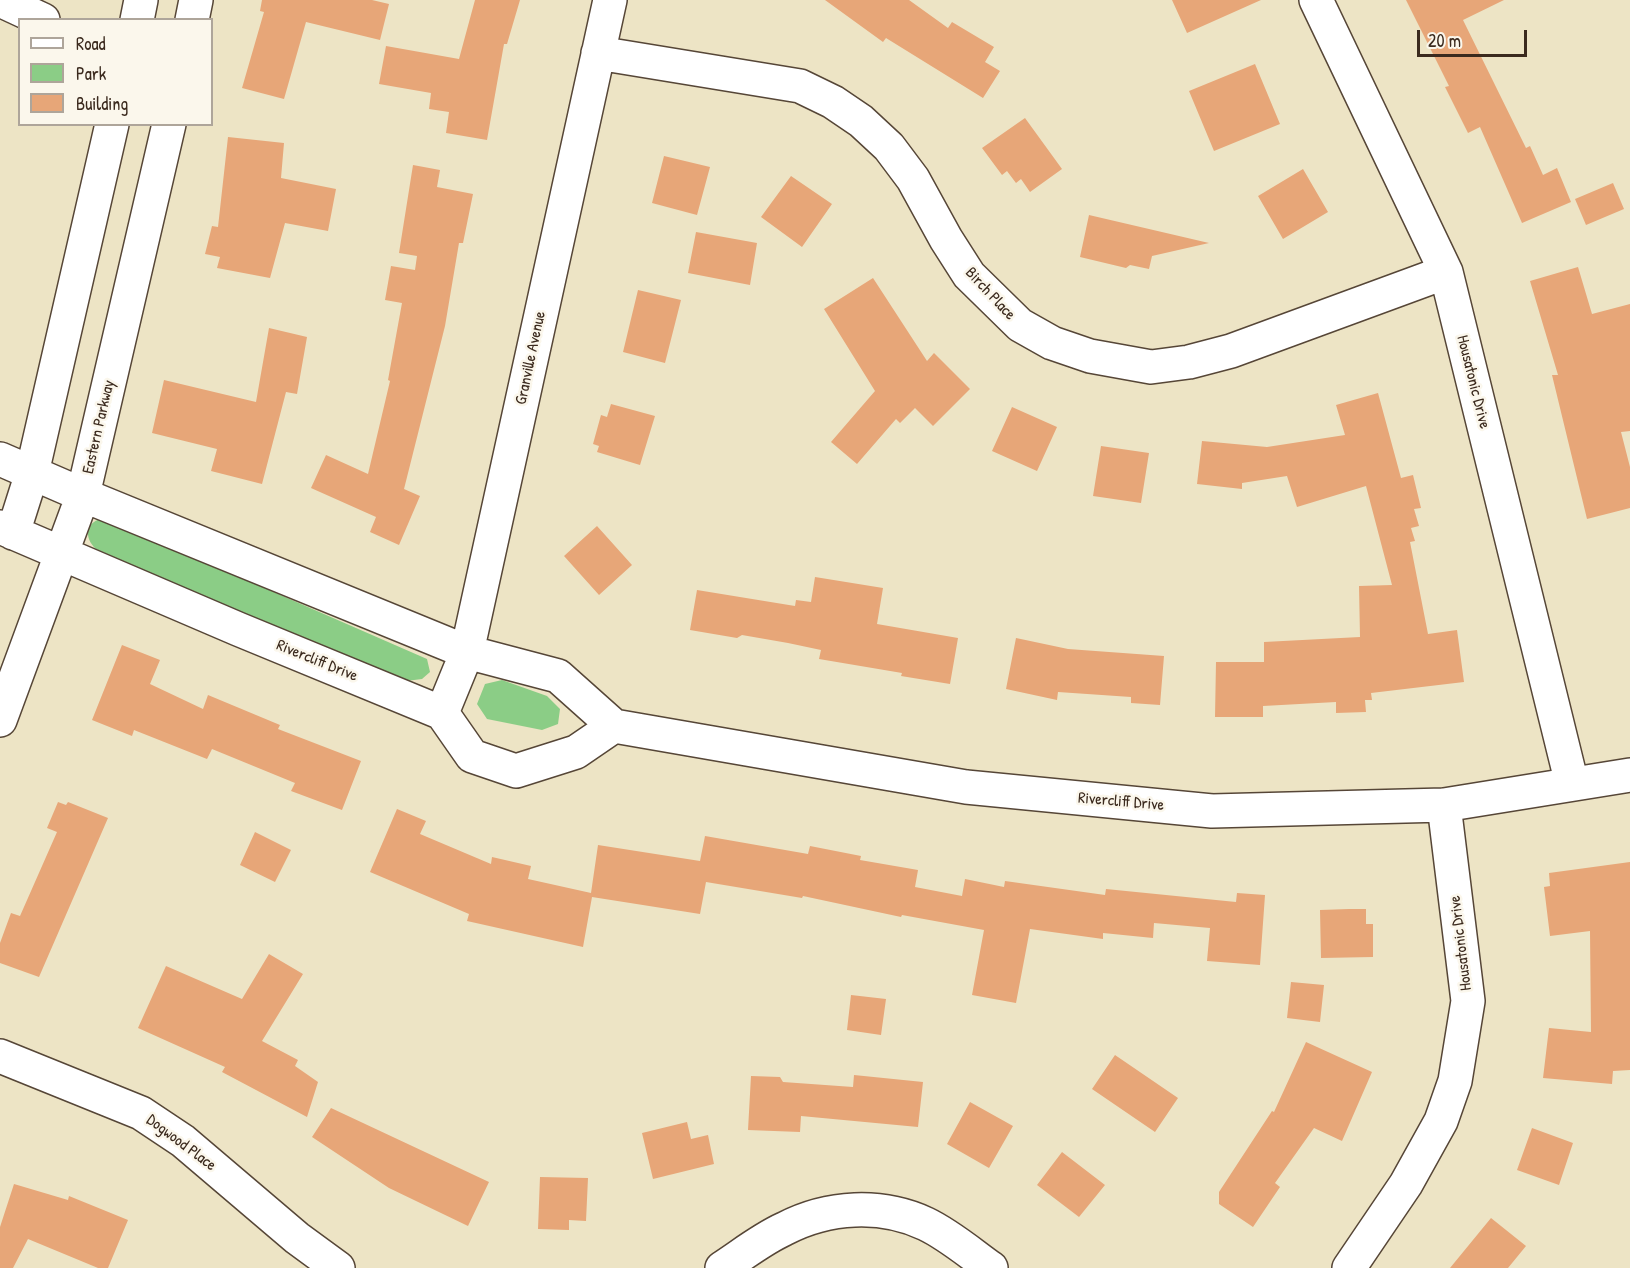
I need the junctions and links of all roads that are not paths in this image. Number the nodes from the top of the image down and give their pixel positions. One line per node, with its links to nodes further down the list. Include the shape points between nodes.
1 (0, 0): 6 (street)
2 (141, 0): 7 (street)
3 (196, 0): 8 (street)
4 (610, 0): 9 (street, Granville Avenue)
5 (1316, 0): 12 (street, Housatonic Drive)
6 (39, 18)
7 (136, 18)
8 (192, 18)
9 (598, 53): 12 (street, Birch Place, via 800,86 833,102 889,147 913,179 969,275 1020,325 1052,343 1090,356 1151,367 1189,362 1231,351); 18 (street, Granville Avenue)
10 (112, 126): 14 (street)
11 (169, 126): 15 (street, Eastern Parkway)
12 (1446, 272): 23 (street, Housatonic Drive)
13 (0, 459): 14 (street)
14 (32, 473): 15 (street); 16 (street)
15 (83, 495): 17 (street, Eastern Parkway); 18 (street)
16 (6, 530): 17 (street, Rivercliff Drive)
17 (61, 554): 19 (street, Rivercliff Drive); 20 (street, Eastern Parkway)
18 (467, 652): 19 (street, Granville Avenue); 21 (street, via 558,676)
19 (442, 713): 21 (street, via 472,756 516,771 576,752)
20 (0, 720)
21 (614, 726): 24 (street, Rivercliff Drive, via 966,788 1212,811)
22 (1630, 775): 23 (street, Rivercliff Drive)
23 (1572, 784): 24 (street, Rivercliff Drive)
24 (1444, 805): 29 (street, Housatonic Drive, via 1468,1001 1455,1081 1441,1121 1406,1184)
25 (0, 1056): 26 (street, Dogwood Place, via 141,1113 183,1141 297,1239)
26 (338, 1268)
27 (722, 1268): 28 (street, via 784,1228 837,1211 865,1210 894,1212 927,1225)
28 (991, 1268)
29 (1348, 1268)

